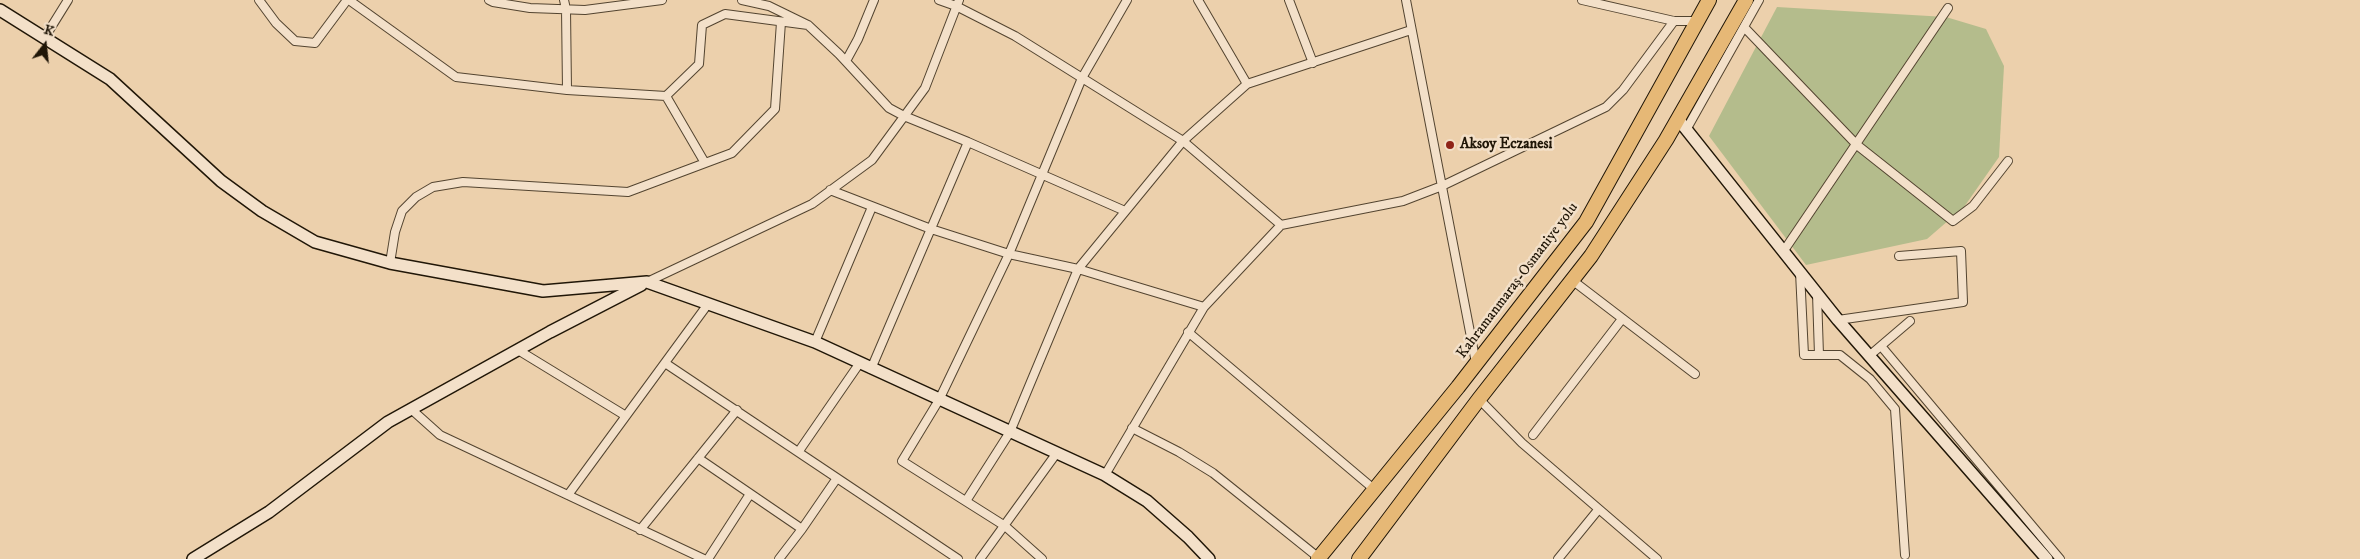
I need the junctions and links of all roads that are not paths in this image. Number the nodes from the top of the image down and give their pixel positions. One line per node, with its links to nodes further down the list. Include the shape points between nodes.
1 (68, 0): 28 (street)
2 (259, 0): 3 (street, via 276,24 295,41 315,43)
3 (348, 0): 33 (street, via 456,77)
4 (489, 0): 20 (street, via 530,8)
5 (564, 0): 20 (street)
6 (662, 0): 20 (street, via 585,10)
7 (742, 0): 25 (street, via 769,6)
8 (874, 0): 29 (street)
9 (939, 0): 18 (street)
10 (1127, 0): 31 (street)
11 (1198, 0): 32 (street)
12 (1290, 0): 30 (street)
13 (1406, 0): 27 (street)
14 (1582, 0): 22 (street)
15 (1709, 0): 23 (highway, Kahramanmaraş-Osmaniye yolu)
16 (1746, 0): 36 (highway)
17 (1759, 0): 26 (street)
18 (958, 3): 31 (street); 35 (street, via 925,88)
19 (1948, 8): 39 (street)
20 (566, 9): 33 (street)
21 (0, 10): 28 (street)
22 (1674, 21): 23 (street); 43 (street, via 1623,90 1606,107)
23 (1697, 21): 69 (highway, Kahramanmaraş-Osmaniye yolu, via 1586,222)
24 (781, 22): 25 (street); 34 (street, via 725,14 702,25 699,64); 41 (street, via 775,109 732,153)
25 (808, 25): 29 (street)
26 (1744, 27): 36 (street); 39 (street)
27 (1412, 30): 30 (street); 43 (street)
28 (45, 37): 52 (street, via 110,79 222,181 262,211 315,242)
29 (846, 61): 35 (street, via 889,108)
30 (1313, 63): 32 (street)
31 (1082, 78): 37 (street); 42 (street)
32 (1247, 84): 37 (street)
33 (567, 90): 34 (street)
34 (666, 96): 41 (street)
35 (904, 116): 38 (street); 44 (street, via 872,160)
36 (1682, 124): 49 (street); 55 (highway)
37 (1183, 141): 46 (street); 47 (street)
38 (968, 142): 42 (street); 48 (street)
39 (1857, 145): 40 (street, via 1953,221 1973,206); 49 (street)
40 (2008, 161)
41 (705, 163): 52 (street, via 628,192 463,182 433,187 402,211)
42 (1042, 174): 46 (street); 50 (street)
43 (1442, 186): 47 (street, via 1402,201); 69 (street)
44 (830, 190): 45 (street); 56 (street, via 812,204)
45 (872, 207): 48 (street); 64 (street)
46 (1125, 211): 53 (street)
47 (1281, 226): 59 (street)
48 (931, 229): 50 (street); 72 (street)
49 (1783, 252): 54 (street)
50 (1009, 254): 53 (street); 75 (street)
51 (1900, 256): 61 (street, via 1961,251 1963,302)
52 (390, 263): 56 (street, via 543,291)
53 (1078, 269): 59 (street); 80 (street)
54 (1800, 272): 57 (street); 67 (street, via 1804,355)
55 (1572, 280): 60 (street); 74 (highway)
56 (647, 282): 58 (street); 66 (street)
57 (1817, 292): 61 (street); 67 (street)
58 (708, 304): 64 (street); 70 (street)
59 (1204, 307): 63 (street)
60 (1622, 319): 73 (street); 81 (street)
61 (1838, 320): 68 (street)
62 (1910, 321): 65 (street)
63 (1188, 332): 79 (street); 87 (street)
64 (815, 342): 71 (street)
65 (1881, 346): 68 (street); 108 (street)
66 (518, 350): 76 (street); 78 (street)
67 (1819, 355): 95 (street, via 1840,356 1870,379 1895,409)
68 (1869, 356): 107 (street)
69 (1476, 362): 87 (highway, Kahramanmaraş-Osmaniye yolu)
70 (665, 363): 77 (street); 78 (street)
71 (859, 364): 72 (street); 82 (street)
72 (871, 369): 75 (street)
73 (1695, 374)
74 (1479, 399): 91 (street, via 1522,443); 105 (highway)
75 (939, 400): 80 (street); 90 (street, via 902,461)
76 (411, 409): 89 (street, via 440,435); 97 (street, via 388,422 269,512)
77 (737, 410): 82 (street); 84 (street)
78 (626, 416): 89 (street)
79 (1132, 428): 85 (street); 104 (street, via 1213,474)
80 (1010, 432): 83 (street); 90 (street)
81 (1533, 435)
82 (799, 451): 86 (street)
83 (1056, 454): 85 (street); 92 (street)
84 (698, 458): 88 (street); 94 (street)
85 (1105, 475): 103 (street, via 1147,501)
86 (837, 478): 93 (street); 100 (street)
87 (1375, 490): 104 (highway, Kahramanmaraş-Osmaniye yolu)
88 (750, 494): 93 (street); 98 (street)
89 (568, 495): 94 (street)
90 (966, 501): 92 (street)
91 (1598, 510): 96 (street); 106 (street)
92 (1005, 526): 101 (street); 102 (street)
93 (802, 529): 99 (street)
94 (640, 530): 98 (street)
95 (1905, 555)
96 (1651, 557)
97 (193, 559)
98 (706, 559)
99 (779, 559)
100 (958, 559)
101 (980, 559)
102 (1042, 559)
103 (1209, 559)
104 (1318, 559)
105 (1359, 559)
106 (1558, 559)
107 (2047, 559)
108 (2060, 559)

